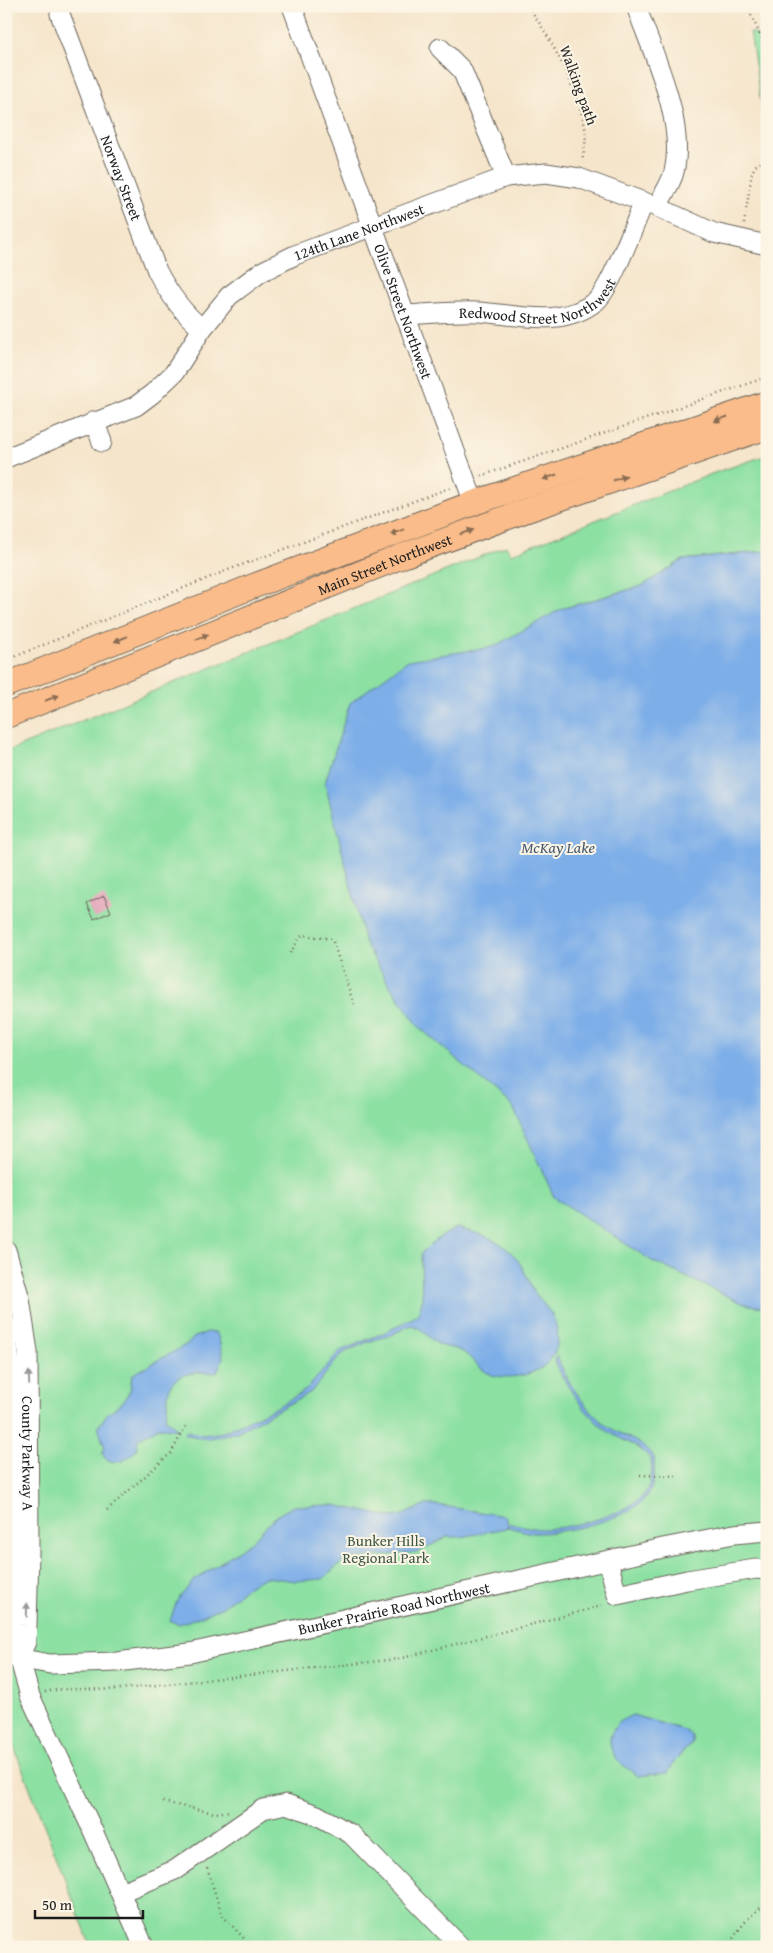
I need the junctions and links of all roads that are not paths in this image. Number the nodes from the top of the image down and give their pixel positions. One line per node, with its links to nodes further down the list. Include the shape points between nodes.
1 (292, 6): 7 (street, Olive Street Northwest)
2 (636, 6): 6 (street, Redwood Street Northwest, via 665,87 676,142 674,173)
3 (60, 14): 10 (street, Norway Street, via 157,271 168,293)
4 (440, 48): 5 (street, via 462,70)
5 (506, 177): 6 (street, 124th Lane Northwest, via 546,173 580,178); 7 (street, 124th Lane Northwest)
6 (650, 204): 8 (street, 124th Lane Northwest, via 714,233); 9 (street, Redwood Street Northwest, via 597,300 582,309 561,317 524,318 477,312)
7 (374, 225): 9 (street, Olive Street Northwest); 10 (street, 124th Lane Northwest, via 295,255 261,272 229,296)
8 (767, 246)
9 (405, 316): 16 (street, Olive Street Northwest)
10 (202, 328): 12 (street, 124th Lane Northwest, via 174,373 152,394 136,406)
11 (767, 403): 16 (main road, Main Street Northwest, one-way to 16)
12 (94, 421): 14 (street); 15 (street, 124th Lane Northwest)
13 (767, 427): 18 (main road, Main Street Northwest, one-way to 13, via 405,556)
14 (102, 442)
15 (6, 458)
16 (474, 503): 17 (main road, Main Street Northwest, one-way to 17, via 251,587)
17 (6, 685)
18 (6, 716)
19 (6, 1250): 24 (street, County Parkway A, one-way to 19, via 26,1642 29,1392 23,1319)
20 (6, 1325): 24 (street, County Parkway A, via 12,1395)
21 (767, 1531): 22 (street, Bunker Prairie Road Northwest, via 734,1534)
22 (608, 1561): 23 (street, via 617,1595 688,1580); 24 (street, Bunker Prairie Road Northwest, via 190,1652 118,1662 50,1664)
23 (767, 1570)
24 (13, 1657): 25 (street, County Parkway A)
25 (121, 1892): 26 (street, County Parkway A); 27 (street, via 175,1870 263,1809 286,1804 317,1815 351,1834)
26 (144, 1947)
27 (461, 1947)

